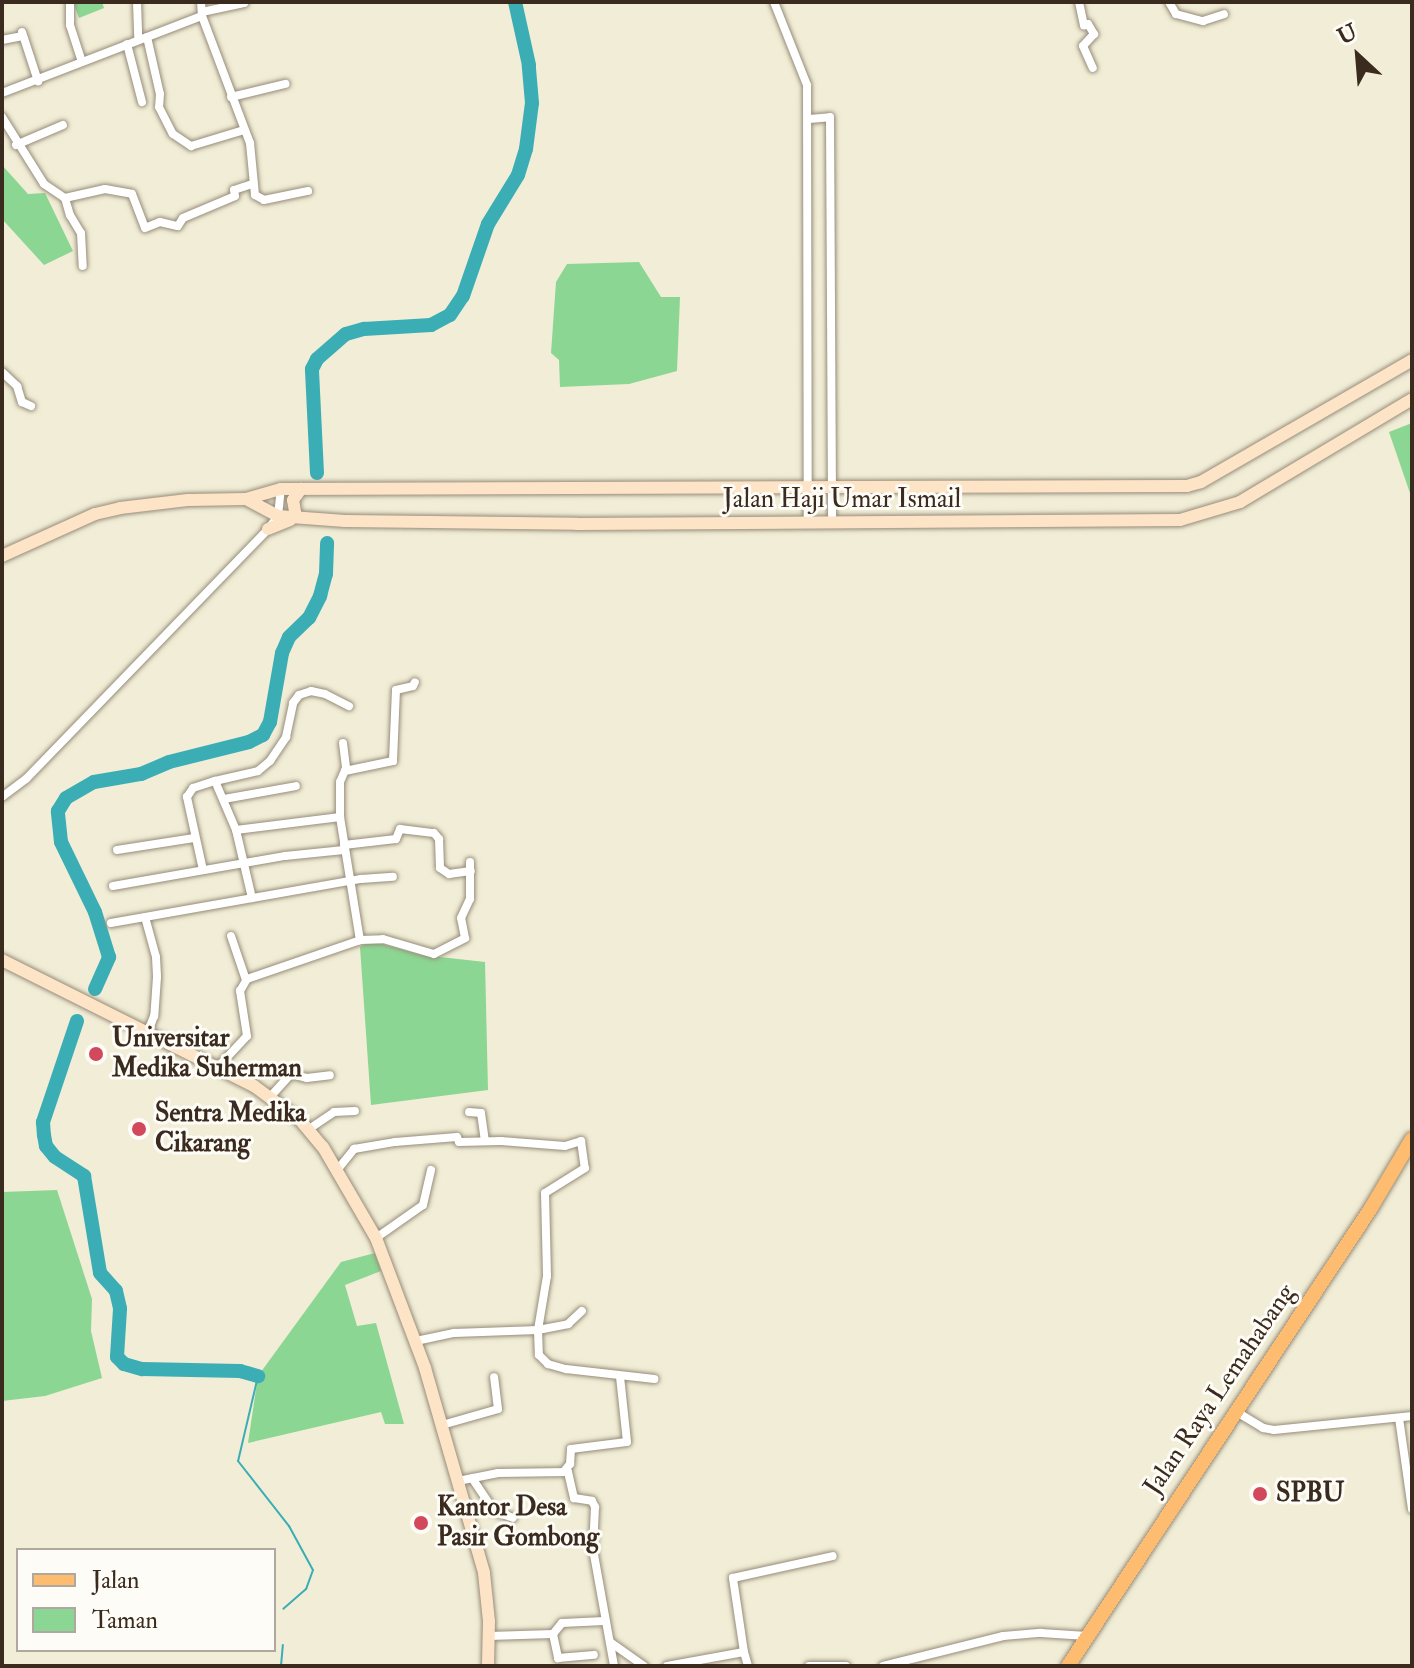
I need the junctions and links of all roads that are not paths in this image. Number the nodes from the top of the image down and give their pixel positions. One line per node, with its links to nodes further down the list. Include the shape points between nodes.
1 (70, 2): 13 (street, via 70,25)
2 (137, 2): 10 (street)
3 (201, 2): 8 (street)
4 (774, 2): 21 (street, via 804,74)
5 (1079, 2): 14 (street, via 1084,25 1094,34 1083,46)
6 (1169, 2): 9 (street, via 1181,16 1203,21)
7 (244, 3): 8 (street)
8 (202, 14): 10 (street); 18 (street)
9 (1224, 14)
10 (142, 39): 12 (street); 23 (street, via 160,94 159,107 173,134 191,146)
11 (2, 40): 15 (street, via 22,34)
12 (127, 44): 13 (street); 19 (street)
13 (82, 61): 15 (street)
14 (1093, 68)
15 (38, 81): 17 (street)
16 (285, 84): 18 (street)
17 (2, 93)
18 (231, 97): 23 (street)
19 (142, 102)
20 (2, 117): 24 (street)
21 (809, 119): 33 (street, via 830,117); 34 (street)
22 (63, 125): 24 (street)
23 (244, 130): 25 (street, via 251,147)
24 (16, 145): 27 (street, via 44,184)
25 (253, 184): 26 (street, via 255,195 264,200); 27 (street, via 183,218 178,226 160,222 145,228 132,194 115,189)
26 (308, 191)
27 (65, 198): 28 (street, via 81,231)
28 (83, 266)
29 (1412, 360): 33 (main road, Jalan Haji Umar Ismail, via 1187,486)
30 (2, 372): 32 (street, via 17,386 22,402)
31 (1412, 399): 41 (main road, Jalan Haji Umar Ismail, via 1240,502 1180,520)
32 (31, 406)
33 (832, 486): 34 (main road, Jalan Haji Umar Ismail); 41 (street)
34 (808, 487): 36 (main road, Jalan Haji Umar Ismail); 40 (street)
35 (281, 489): 36 (main road, Jalan Haji Umar Ismail); 37 (main road, Jalan Haji Umar Ismail); 38 (street)
36 (303, 489): 39 (main road, via 293,500)
37 (246, 499): 38 (main road, Jalan Haji Umar Ismail); 43 (main road, Jalan Haji Umar Ismail, via 120,508 74,522)
38 (278, 516): 39 (main road, Jalan Haji Umar Ismail); 42 (street)
39 (300, 517): 40 (main road, Jalan Haji Umar Ismail); 42 (main road)
40 (808, 522): 41 (main road, Jalan Haji Umar Ismail)
41 (832, 522)
42 (268, 529): 50 (street, via 26,779)
43 (2, 556)
44 (415, 682): 47 (street, via 396,690 393,761)
45 (349, 706): 48 (street, via 325,694 299,695 286,737 270,761 258,771)
46 (343, 743): 47 (street)
47 (345, 771): 52 (street)
48 (215, 781): 51 (street); 54 (street, via 193,788 187,797)
49 (296, 786): 51 (street)
50 (2, 797)
51 (224, 799): 53 (street)
52 (340, 817): 53 (street); 55 (street)
53 (236, 830): 57 (street)
54 (194, 838): 56 (street); 58 (street)
55 (344, 848): 57 (street); 60 (street); 66 (street, via 396,839 400,829 434,833 442,870 449,874 470,867 470,899 461,918 465,938 427,953 383,939)
56 (117, 850)
57 (246, 863): 58 (street); 62 (street)
58 (203, 870): 61 (street)
59 (393, 877): 60 (street)
60 (350, 882): 62 (street); 66 (street)
61 (113, 886)
62 (252, 898): 63 (street)
63 (145, 917): 64 (street); 69 (street, via 157,977)
64 (111, 923)
65 (231, 936): 68 (street)
66 (360, 940): 68 (street)
67 (2, 960): 69 (main road)
68 (246, 980): 70 (street, via 240,991 247,1036)
69 (147, 1034): 70 (main road)
70 (218, 1067): 72 (main road)
71 (330, 1075): 72 (street, via 291,1074)
72 (271, 1096): 75 (main road)
73 (355, 1111): 75 (street, via 334,1112)
74 (469, 1112): 77 (street, via 481,1113)
75 (309, 1129): 78 (main road)
76 (1412, 1139): 87 (main road, Jalan Raya Lemahabang)
77 (485, 1141): 78 (street, via 444,1137 360,1147); 82 (street, via 565,1146 581,1141 585,1168 545,1193 547,1276)
78 (338, 1169): 80 (main road)
79 (431, 1170): 80 (street, via 423,1205)
80 (376, 1238): 83 (main road)
81 (582, 1311): 82 (street, via 573,1322)
82 (538, 1330): 83 (street, via 465,1332); 85 (street, via 539,1355 548,1364)
83 (416, 1341): 90 (main road)
84 (494, 1377): 90 (street, via 498,1409)
85 (620, 1377): 86 (street); 91 (street, via 627,1442 571,1449)
86 (654, 1379)
87 (1234, 1410): 89 (street, via 1274,1430); 100 (main road, Jalan Raya Lemahabang)
88 (1412, 1416): 89 (street)
89 (1399, 1418): 94 (street)
90 (442, 1425): 93 (main road)
91 (565, 1470): 92 (street); 97 (street, via 574,1498 592,1501 595,1507 593,1549)
92 (472, 1478): 93 (street); 95 (street, via 494,1511)
93 (458, 1481): 99 (main road, via 484,1573)
94 (1412, 1509)
95 (513, 1518)
96 (833, 1556): 102 (street, via 733,1578)
97 (604, 1621): 98 (street, via 562,1623); 101 (street)
98 (553, 1634): 99 (street); 103 (street, via 558,1658)
99 (489, 1636): 104 (main road)
100 (1087, 1636): 111 (street, via 1003,1636); 112 (main road, Jalan Raya Lemahabang)
101 (609, 1642): 105 (street); 106 (street)
102 (744, 1652): 107 (street); 108 (street)
103 (594, 1655)
104 (488, 1666)
105 (614, 1666)
106 (644, 1666)
107 (667, 1666)
108 (748, 1666)
109 (809, 1666): 110 (street)
110 (846, 1666)
111 (883, 1666)
112 (1068, 1666)

